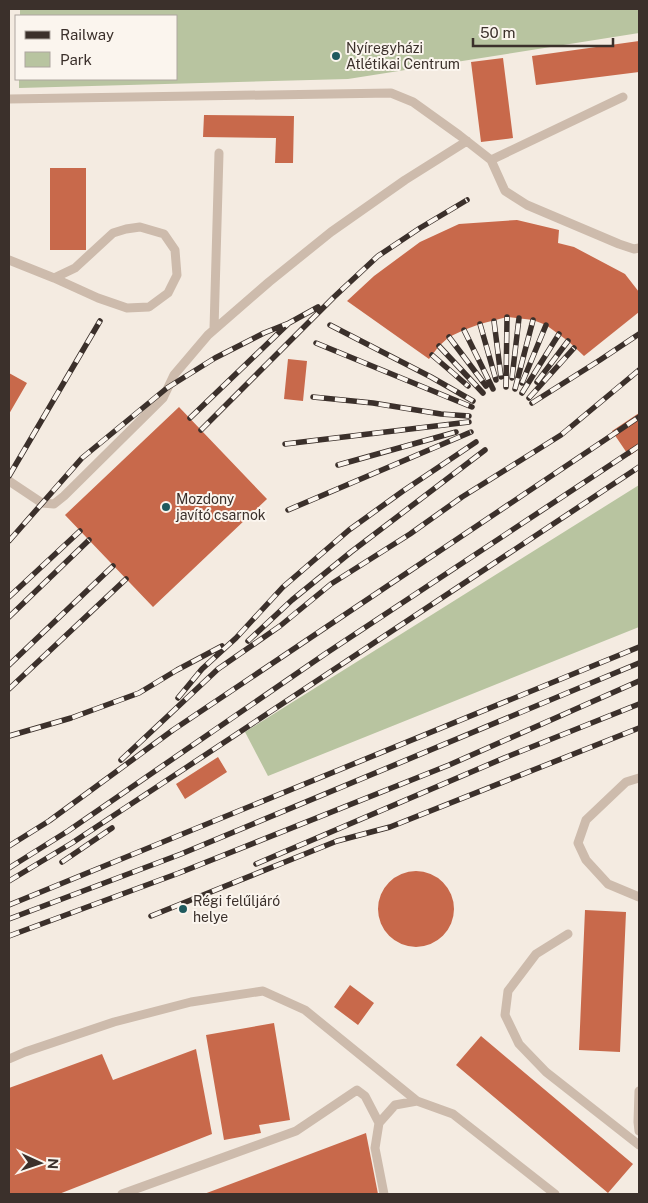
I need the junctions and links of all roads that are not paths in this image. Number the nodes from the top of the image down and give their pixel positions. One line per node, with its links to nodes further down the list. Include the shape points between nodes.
1 (623, 97): 5 (lane)
2 (9, 100): 3 (lane, via 391,93 413,102)
3 (467, 141): 5 (lane); 9 (lane, via 330,232)
4 (219, 153): 9 (lane)
5 (491, 160): 6 (lane, via 505,191 527,205 634,250)
6 (639, 248)
7 (9, 260): 8 (lane)
8 (54, 278): 8 (lane, via 127,308 149,307 168,293 177,275 175,250 164,234 140,226 126,229 112,233 75,268)
9 (214, 329): 10 (lane, via 174,375 164,398 54,504 42,503)
10 (9, 481)
11 (639, 778): 12 (lane, via 626,782 586,820 578,843 586,860 608,884)
12 (639, 897)
13 (568, 934): 19 (lane, via 536,954 508,992 505,1015 519,1044 546,1072)
14 (9, 1059): 16 (lane, via 114,1022 192,1002 264,991 305,1010)
15 (639, 1091): 18 (lane)
16 (417, 1101): 17 (lane, via 395,1105); 22 (lane, via 453,1114)
17 (378, 1123): 20 (lane, via 365,1096 357,1090 296,1130); 21 (lane, via 375,1148)
18 (639, 1131)
19 (639, 1145)
20 (122, 1194)
21 (384, 1194)
22 (555, 1194)

